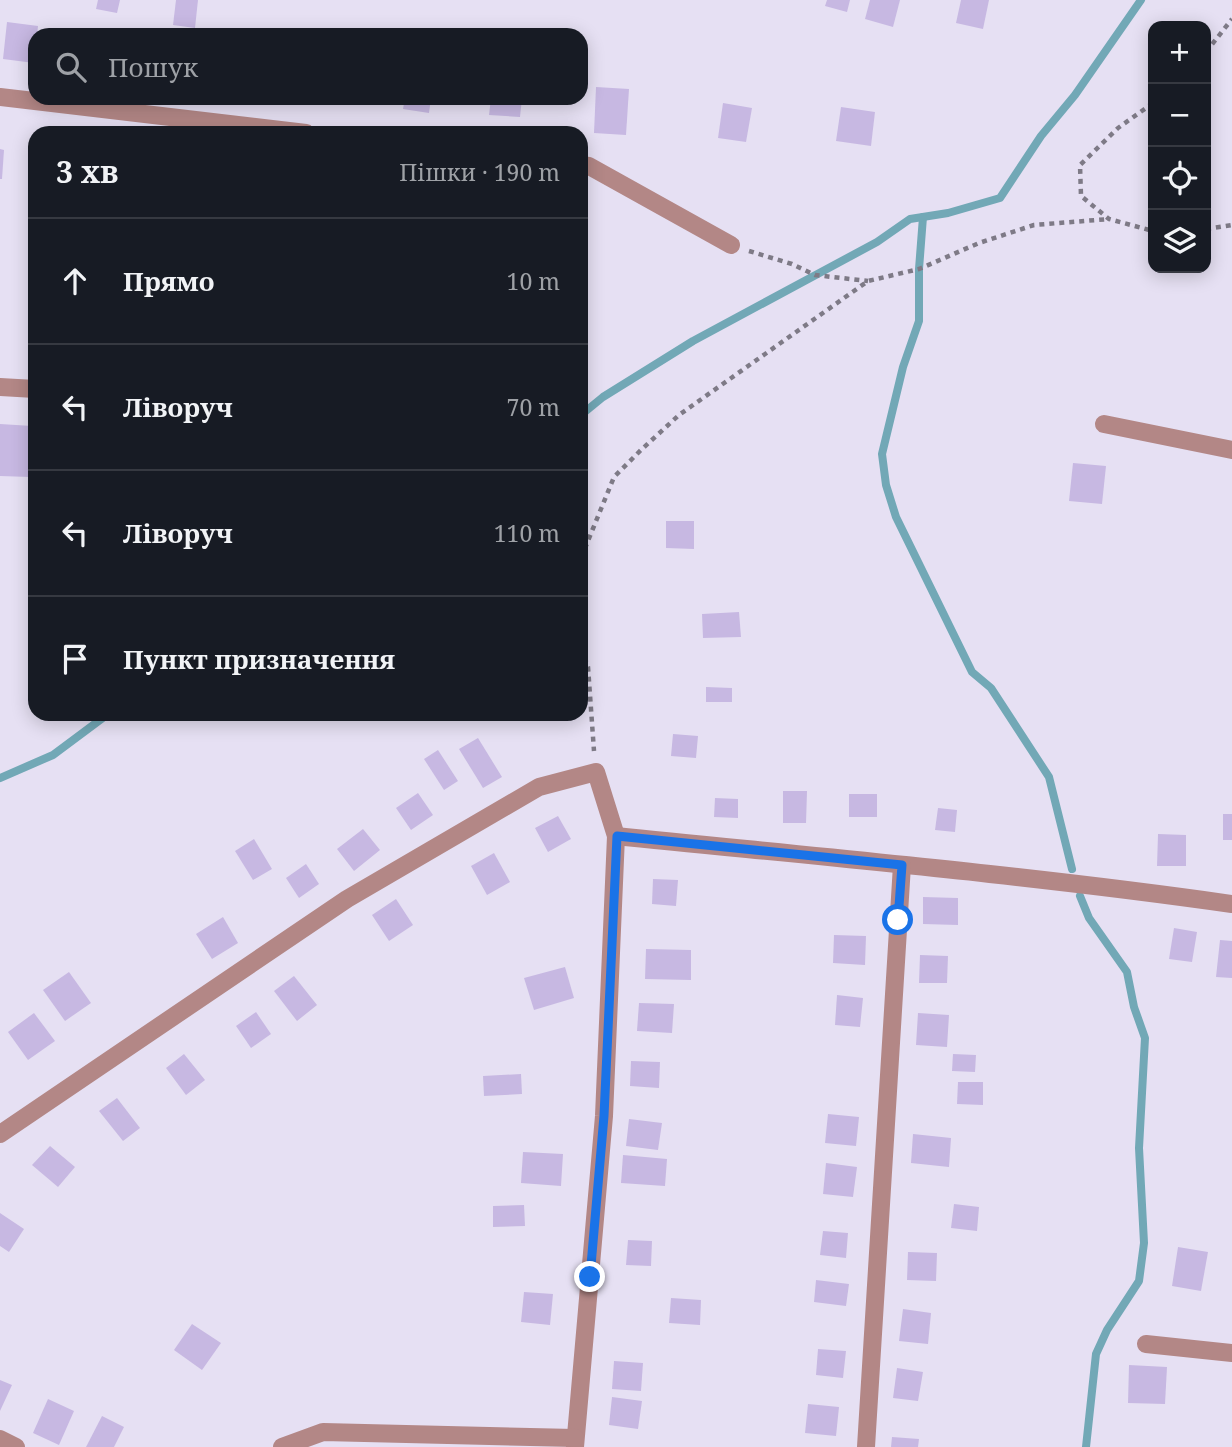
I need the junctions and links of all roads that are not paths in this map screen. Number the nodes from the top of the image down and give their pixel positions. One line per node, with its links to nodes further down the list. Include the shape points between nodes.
1 (0, 97): 2 (street)
2 (28, 100)
3 (68, 105): 4 (street)
4 (246, 126)
5 (588, 166): 6 (street)
6 (731, 245)
7 (0, 387): 8 (street)
8 (28, 389)
9 (1104, 424): 10 (street)
10 (1232, 450)
11 (617, 836): 12 (street); 14 (street, via 596,772 539,786 347,899); 18 (street, via 604,1116)
12 (902, 865): 13 (street); 21 (street)
13 (1232, 905)
14 (0, 1134)
15 (1146, 1344): 16 (street)
16 (1232, 1353)
17 (0, 1439): 19 (street)
18 (575, 1442): 20 (street, via 323,1432)
19 (16, 1447)
20 (282, 1447)
21 (866, 1447)

